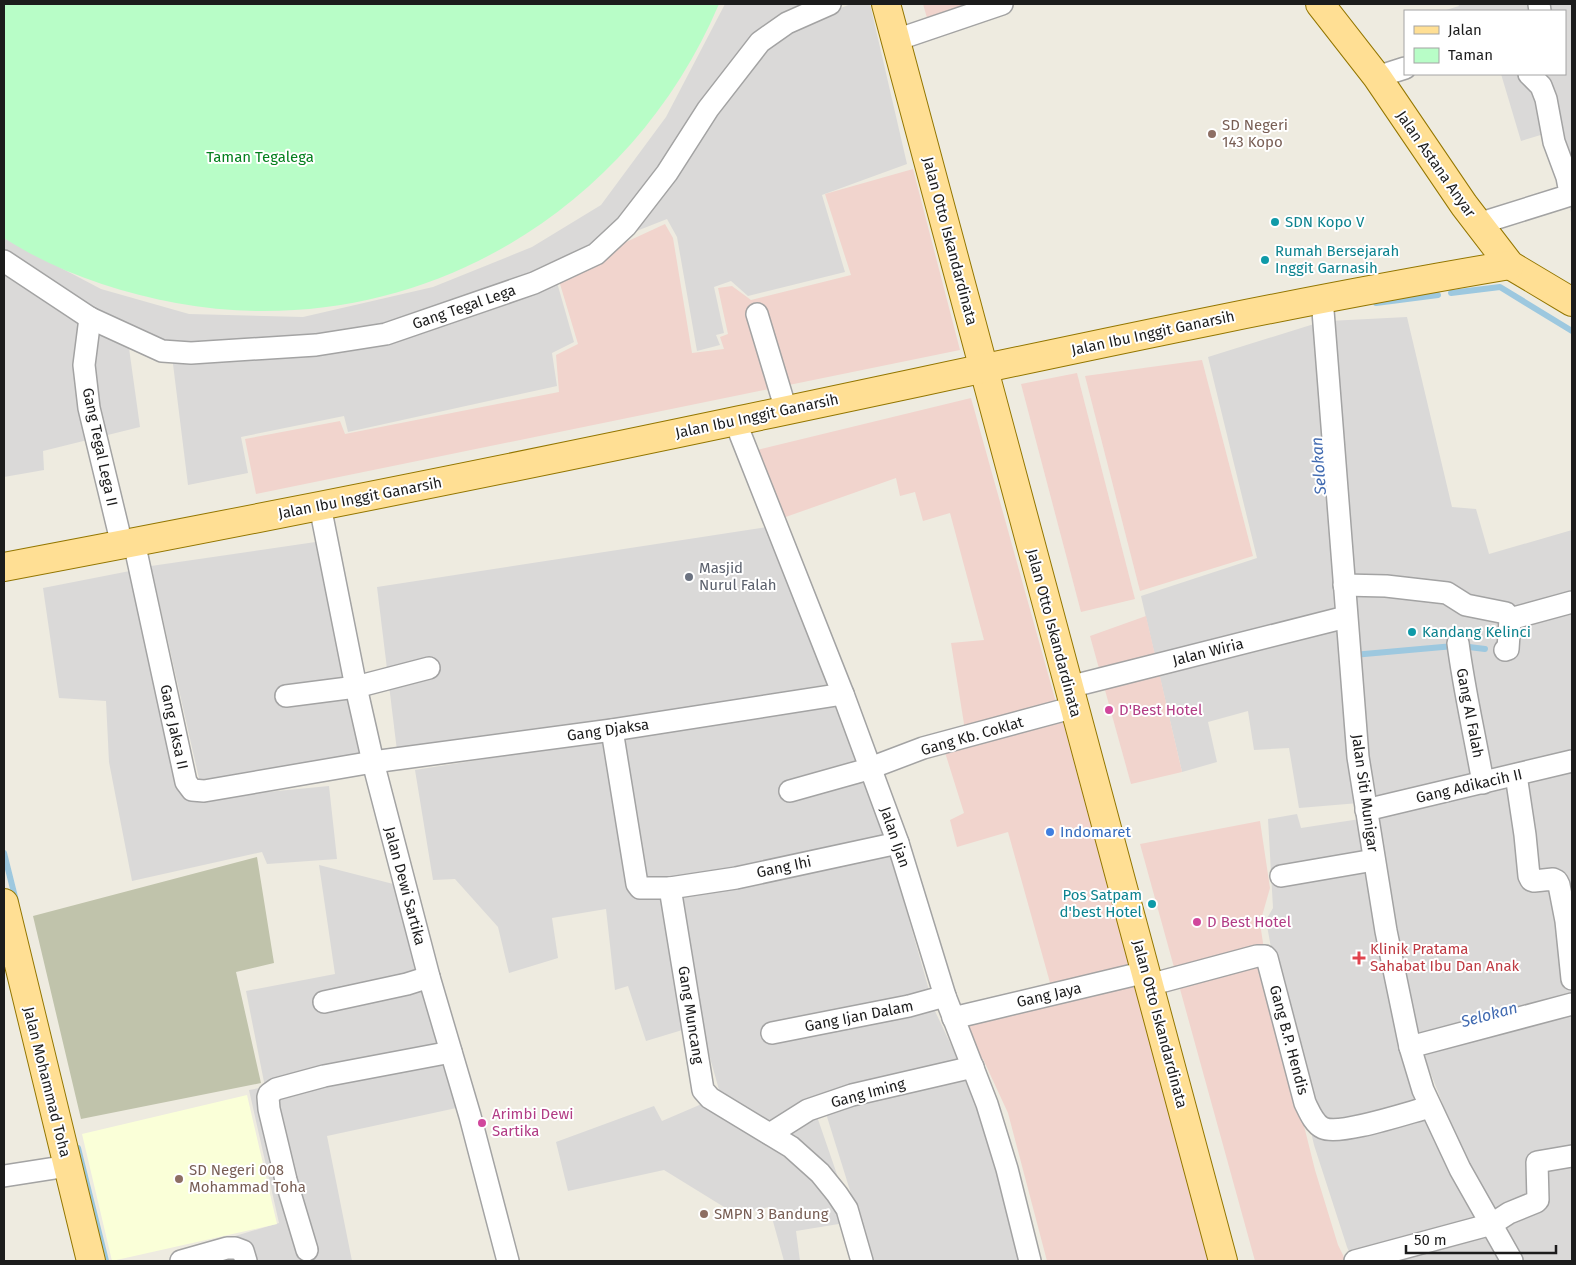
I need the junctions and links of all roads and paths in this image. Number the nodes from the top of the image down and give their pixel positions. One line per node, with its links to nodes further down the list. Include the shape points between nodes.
1 (830, 4): 15 (street, Gang Tegal Lega, via 787,23 760,42 708,109 667,173 626,226 596,254 534,283 386,334 316,345 191,353 162,351)
2 (886, 4): 5 (main road, Jalan Otto Iskandardinata)
3 (1002, 4): 5 (street)
4 (1320, 4): 8 (main road, Jalan Astana Anyar)
5 (896, 40): 16 (main road, Jalan Otto Iskandardinata)
6 (1404, 68): 8 (street)
7 (1530, 75): 9 (street, via 1541,86 1546,99 1554,142 1570,193)
8 (1377, 77): 9 (main road, Jalan Astana Anyar)
9 (1478, 224): 11 (main road, Jalan Astana Anyar)
10 (4, 261): 15 (street, Gang Tegal Lega)
11 (1510, 265): 12 (main road, Jalan Ibu Inggit Ganarsih); 13 (main road, Jalan Astana Anyar)
12 (1322, 298): 16 (main road, Jalan Ibu Inggit Ganarsih); 22 (street, Jalan Siti Munigar)
13 (1572, 302)
14 (757, 314): 17 (street)
15 (90, 318): 20 (street, Gang Tegal Lega II, via 84,365 89,408)
16 (984, 369): 17 (main road, Jalan Ibu Inggit Ganarsih); 32 (main road, Jalan Otto Iskandardinata)
17 (786, 410): 18 (main road, Jalan Ibu Inggit Ganarsih)
18 (735, 422): 19 (main road, Jalan Ibu Inggit Ganarsih); 30 (street, Jalan Ijan)
19 (320, 506): 20 (main road, Jalan Ibu Inggit Ganarsih); 29 (street, Jalan Dewi Sartika)
20 (128, 544): 21 (main road, Jalan Ibu Inggit Ganarsih); 35 (street, Gang Jaksa II, via 186,782 192,790 204,791)
21 (4, 567)
22 (1344, 585): 24 (street, Jalan Siti Munigar); 25 (street, via 1447,593 1466,605 1506,613)
23 (1572, 602): 25 (street)
24 (1344, 617): 32 (street, Jalan Wiria); 40 (street, Jalan Siti Munigar)
25 (1510, 619): 27 (street, via 1508,649)
26 (1458, 643): 38 (street, Gang Al Falah, via 1465,697 1472,718)
27 (1505, 650)
28 (429, 668): 29 (street)
29 (356, 687): 31 (street); 35 (street, Jalan Dewi Sartika)
30 (843, 694): 33 (street, Gang Djaksa); 36 (street, Jalan Ijan)
31 (286, 696)
32 (1072, 697): 36 (street, Gang Kb. Coklat); 48 (main road, Jalan Otto Iskandardinata)
33 (612, 730): 35 (street, Gang Djaksa); 44 (street, via 637,884 646,889)
34 (1572, 761): 37 (street, Gang Adikacih II)
35 (373, 762): 47 (street, Jalan Dewi Sartika)
36 (870, 768): 39 (street, Gang Kb. Coklat); 41 (street, Jalan Ijan)
37 (1516, 775): 38 (street, Gang Adikacih II); 49 (street, via 1529,876 1534,881 1556,880 1559,885)
38 (1483, 783): 40 (street, Gang Adikacih II)
39 (790, 791)
40 (1366, 810): 42 (street, Jalan Siti Munigar)
41 (898, 843): 44 (street, Gang Ihi, via 736,878); 50 (street, Jalan Ijan)
42 (1374, 860): 43 (street); 55 (street, Jalan Siti Munigar)
43 (1281, 876)
44 (670, 888): 59 (street, Gang Muncang, via 703,1090 710,1098)
45 (4, 902): 46 (main road, Jalan Mohammad Toha)
46 (8, 934): 61 (main road, Jalan Mohammad Toha)
47 (429, 977): 51 (street); 56 (street, Jalan Dewi Sartika)
48 (1148, 979): 53 (street, Gang Jaya); 58 (street, Gang B.P. Hendis, via 1265,956 1305,1103 1313,1119 1323,1128 1338,1130); 71 (main road, Jalan Otto Iskandardinata)
49 (1572, 979)
50 (945, 996): 53 (street, Jalan Ijan); 54 (street, Gang Ijan Dalam)
51 (324, 1002)
52 (1572, 1004): 55 (street)
53 (953, 1018): 57 (street, Jalan Ijan)
54 (772, 1033)
55 (1410, 1047): 58 (street, Jalan Siti Munigar)
56 (451, 1052): 64 (street, via 324,1076 276,1088 269,1094 268,1109); 68 (street, Jalan Dewi Sartika)
57 (973, 1067): 59 (street, Gang Iming, via 852,1095 808,1110); 70 (street, Jalan Ijan, via 987,1104)
58 (1430, 1107): 63 (street, Jalan Siti Munigar, via 1460,1169)
59 (770, 1134): 69 (street, Gang Muncang, via 791,1147 837,1194 847,1209)
60 (1572, 1156): 63 (street, via 1537,1162 1538,1200)
61 (68, 1166): 62 (street); 65 (main road, Jalan Mohammad Toha)
62 (4, 1176)
63 (1492, 1224): 72 (street); 73 (street, Jalan Siti Munigar)
64 (307, 1250)
65 (91, 1261)
66 (181, 1261): 67 (street, via 235,1248 243,1251)
67 (246, 1261)
68 (508, 1261)
69 (862, 1261)
70 (1030, 1261)
71 (1223, 1261)
72 (1355, 1261)
73 (1512, 1261)

